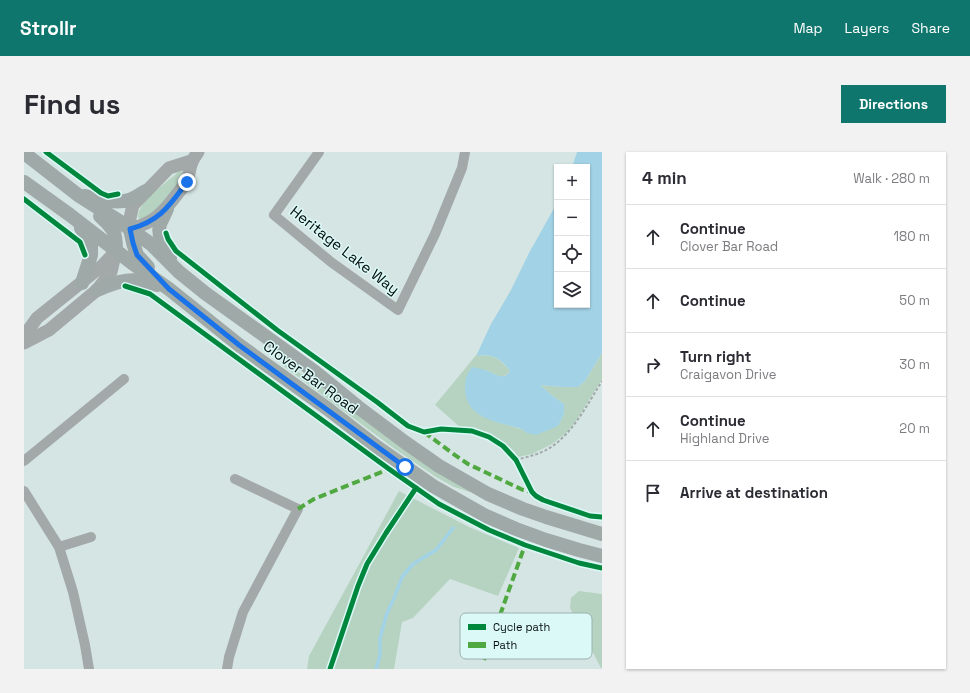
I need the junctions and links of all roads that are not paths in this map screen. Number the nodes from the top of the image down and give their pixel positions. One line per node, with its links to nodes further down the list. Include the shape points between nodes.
1 (318, 152): 2 (street, Heritage Lake Way, via 274,215 331,262 398,310 435,234 462,168)
2 (465, 152)
3 (24, 153): 7 (main road, Clover Bar Road)
4 (195, 154): 6 (street, via 169,168); 8 (street, via 187,182)
5 (24, 182): 9 (main road, Clover Bar Road)
6 (146, 191): 7 (main road, via 130,200 113,202); 10 (street, via 133,205)
7 (78, 195): 10 (main road, Clover Bar Road); 11 (main road, via 111,226)
8 (167, 209): 10 (street, via 153,220); 14 (main road, via 159,233)
9 (70, 215): 11 (main road, via 98,229); 13 (main road, Clover Bar Road); 15 (main road, via 91,243 91,255)
10 (130, 229): 11 (main road); 12 (main road); 14 (main road, Clover Bar Road)
11 (115, 234): 13 (main road)
12 (134, 247): 13 (main road); 14 (main road, via 141,248); 16 (main road, via 137,255)
13 (116, 251): 15 (street); 16 (main road, Clover Bar Road); 17 (street, via 111,272)
14 (179, 272): 24 (main road, Clover Bar Road, via 439,466 488,494 523,509)
15 (82, 283): 18 (street, via 37,318)
16 (169, 289): 17 (main road, via 142,281 125,280); 27 (main road, Clover Bar Road, via 239,345 433,486 486,516 516,529)
17 (97, 290): 19 (street, via 49,330)
18 (24, 336)
19 (24, 344)
20 (124, 379): 21 (street)
21 (24, 461)
22 (236, 479): 29 (street, via 298,509 243,612)
23 (24, 491): 26 (street)
24 (602, 534)
25 (91, 537): 26 (street)
26 (59, 547): 28 (street, via 73,592)
27 (602, 556)
28 (89, 669)
29 (227, 669)

